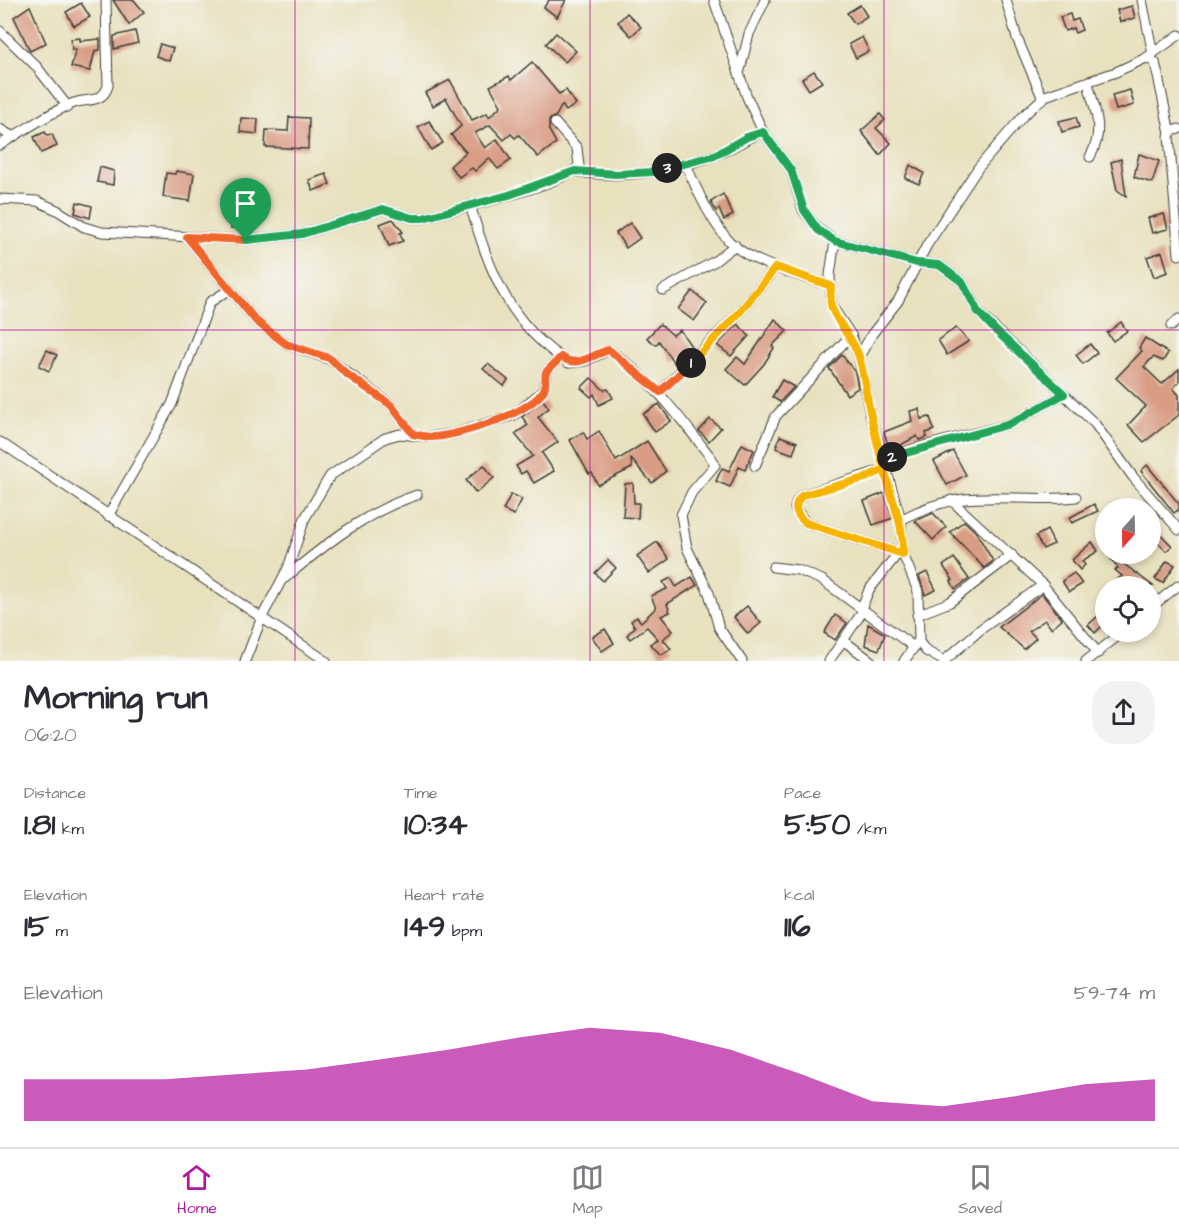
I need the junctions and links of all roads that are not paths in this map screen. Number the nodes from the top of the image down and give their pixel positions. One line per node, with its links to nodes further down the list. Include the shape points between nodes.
1 (106, 0): 12 (street, via 108,86 102,98)
2 (714, 0): 9 (street)
3 (765, 0): 9 (street, via 749,34)
4 (1006, 0): 11 (street)
5 (1142, 0): 8 (street)
6 (0, 31): 12 (street, via 36,66)
7 (1179, 35): 8 (street)
8 (1149, 56): 10 (street); 15 (street, via 1155,62)
9 (740, 70): 16 (street)
10 (1088, 83): 11 (street); 19 (street, via 1099,128)
11 (1043, 99): 29 (street, via 978,168)
12 (68, 106): 17 (street)
13 (555, 123): 21 (street, via 577,148 579,166)
14 (0, 129): 17 (street)
15 (1174, 131): 24 (street)
16 (763, 132): 20 (street, via 714,156); 26 (street, via 791,170 804,210 818,230)
17 (13, 137): 18 (street)
18 (0, 145)
19 (1090, 157)
20 (686, 164): 21 (street, via 654,172); 27 (street, via 698,193)
21 (575, 171): 23 (street)
22 (0, 199): 25 (street, via 37,201 84,227 102,232)
23 (470, 205): 25 (street, via 423,218 383,209 371,211 302,234 246,240); 35 (street, via 486,259 506,300)
24 (1177, 222): 28 (street)
25 (187, 237): 32 (street)
26 (835, 241): 29 (street); 31 (street)
27 (735, 245): 30 (street); 33 (street)
28 (1179, 255)
29 (917, 263): 36 (street, via 898,302 872,334); 38 (street, via 939,265 962,282 978,312)
30 (776, 267): 31 (street); 37 (street, via 732,321)
31 (831, 286): 34 (street, via 834,313)
32 (229, 290): 39 (street, via 272,335 286,344 329,358 391,405); 46 (street, via 210,302 172,404)
33 (663, 290)
34 (850, 335): 36 (street); 42 (street, via 776,416)
35 (561, 357): 37 (street, via 569,363 585,361 609,350); 39 (street, via 546,372 546,384 538,397 514,415 453,434)
36 (860, 357): 41 (street)
37 (660, 392): 66 (street, via 715,465 692,492 681,515 687,548 709,593 719,628)
38 (1064, 394): 41 (street, via 1010,424 916,448); 48 (street, via 1095,424 1132,477)
39 (413, 434): 52 (street, via 385,438 330,476 305,518)
40 (0, 442): 46 (street)
41 (884, 465): 47 (street); 49 (street, via 865,478 803,495 795,508 806,523)
42 (755, 466)
43 (417, 495): 52 (street, via 360,520)
44 (1076, 497): 45 (street, via 1047,500 982,496)
45 (951, 500): 47 (street); 50 (street)
46 (108, 516): 58 (street)
47 (901, 520): 49 (street)
48 (1179, 530)
49 (901, 553): 56 (street, via 868,590); 57 (street, via 918,591)
50 (1012, 555): 53 (street); 57 (street, via 950,602)
51 (773, 567): 56 (street, via 798,570 822,580)
52 (282, 580): 58 (street)
53 (1043, 585): 62 (street); 70 (street, via 981,628)
54 (1179, 585): 55 (street)
55 (1161, 599)
56 (862, 610): 59 (street); 61 (street)
57 (917, 615): 61 (street)
58 (261, 617): 63 (street); 64 (street)
59 (844, 641): 67 (street); 68 (street)
60 (1111, 642): 62 (street)
61 (916, 644): 69 (street); 70 (street)
62 (1098, 653): 71 (street)
63 (314, 658): 65 (street)
64 (246, 661)
65 (326, 661)
66 (742, 661)
67 (828, 661)
68 (871, 661)
69 (904, 661)
70 (944, 661)
71 (1088, 661)

